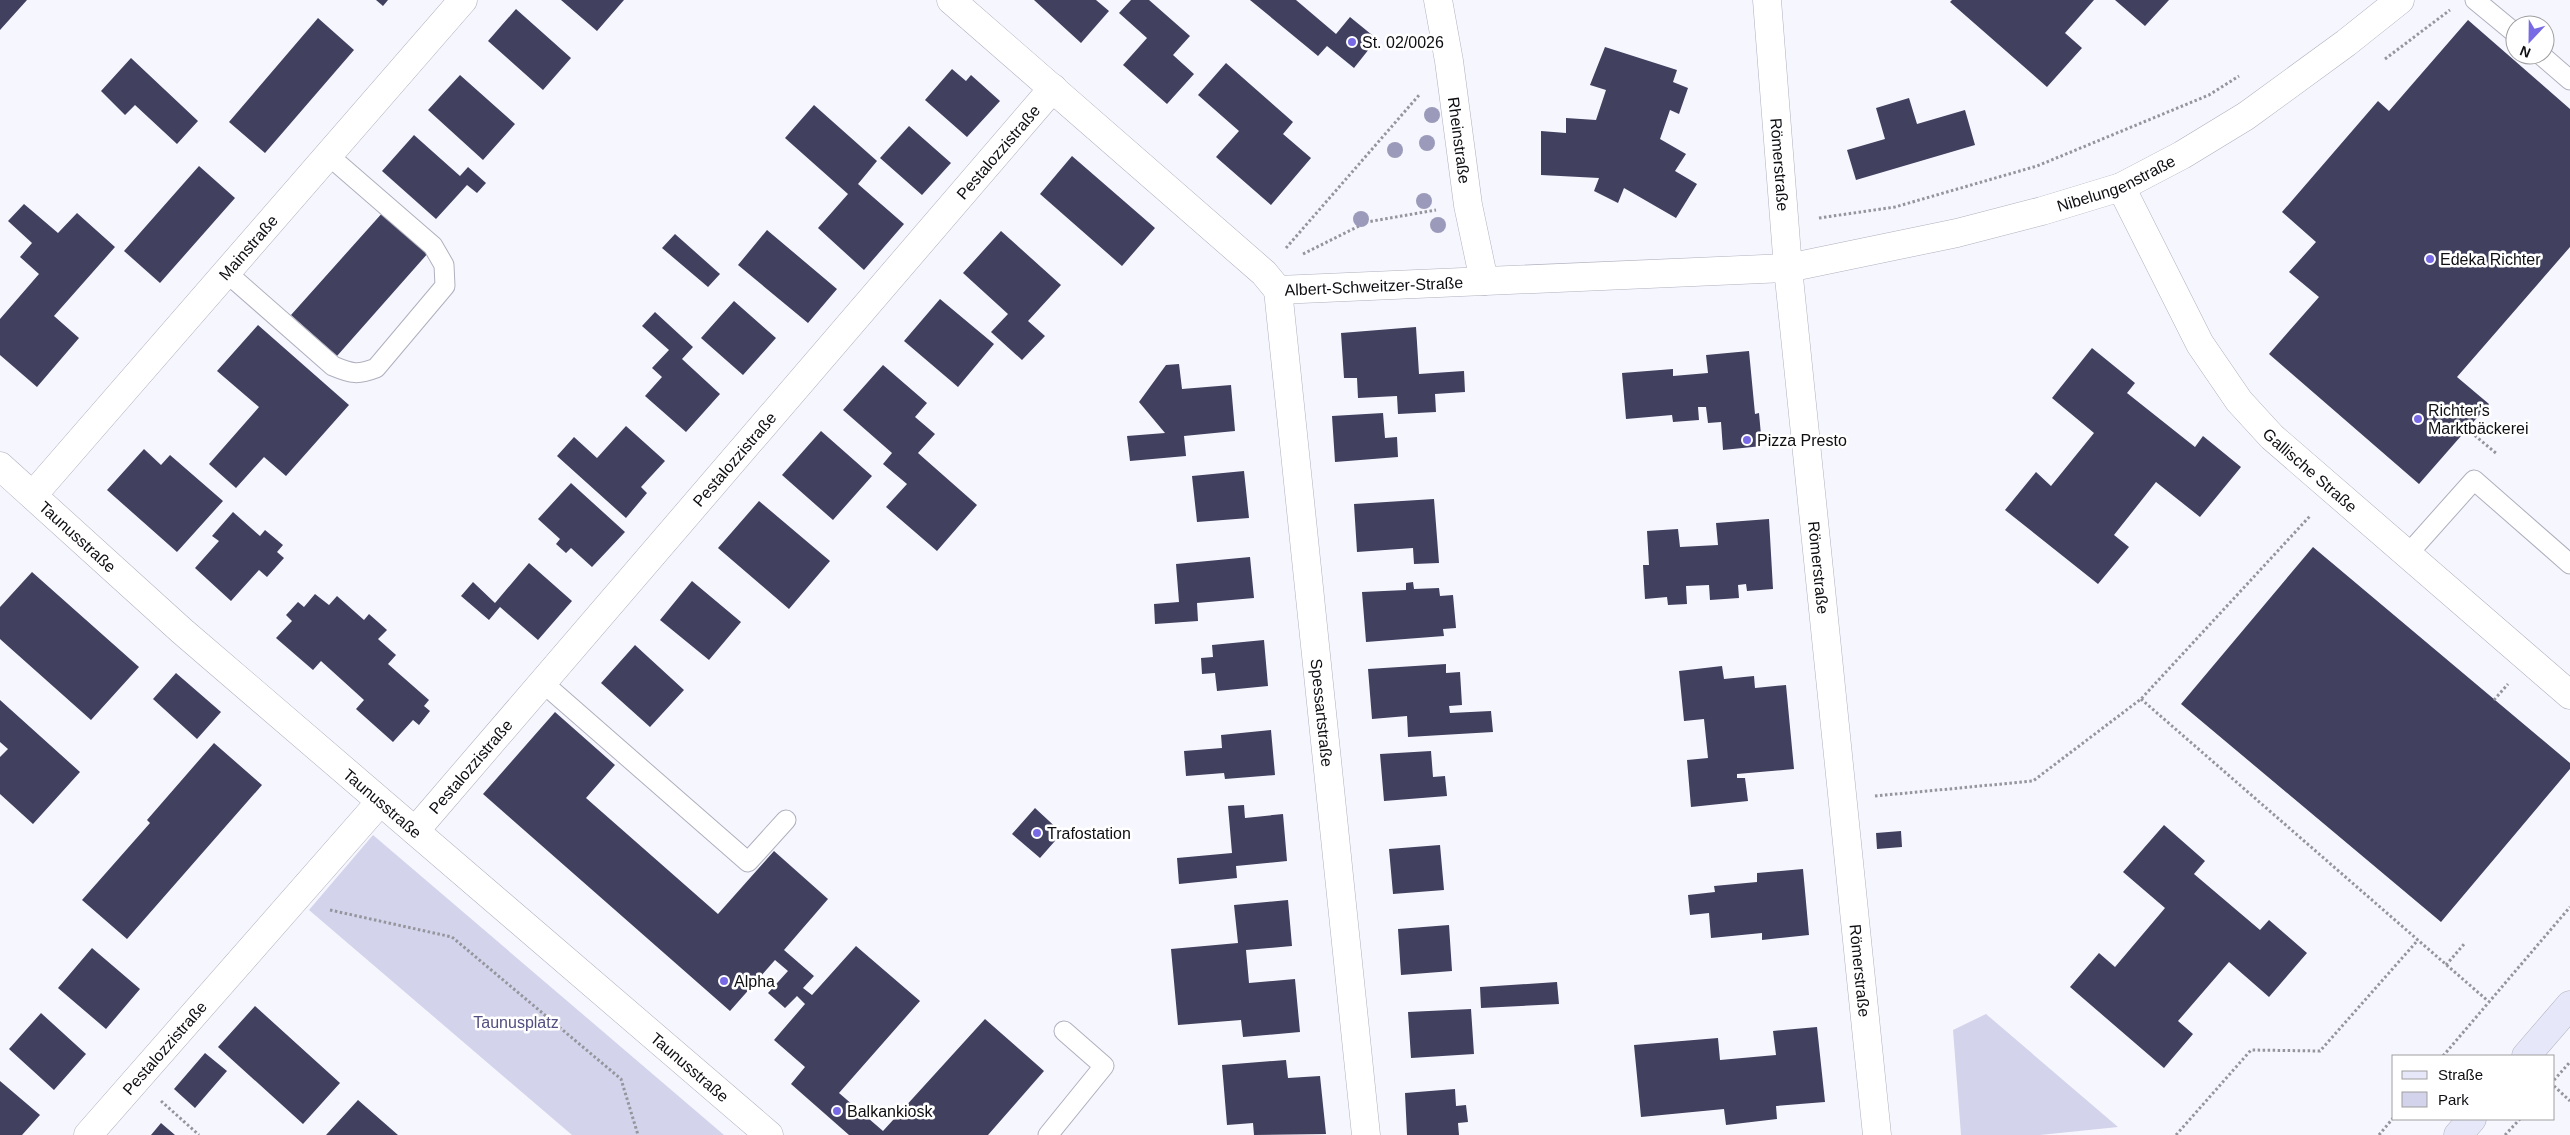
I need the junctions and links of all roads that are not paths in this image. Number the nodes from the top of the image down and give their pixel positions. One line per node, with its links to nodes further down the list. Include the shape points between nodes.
1 (464, 0): 11 (street, Mainstraße)
2 (951, 0): 10 (street, Albert-Schweitzer-Straße)
3 (1438, 0): 16 (street, Rheinstraße, via 1450,61 1468,205)
4 (1767, 0): 13 (street, Römerstraße)
5 (2400, 0): 12 (street, Nibelungenstraße, via 2246,116)
6 (2476, 0): 7 (lane)
7 (2505, 25)
8 (2553, 65): 9 (lane)
9 (2570, 80)
10 (1053, 88): 15 (street, Albert-Schweitzer-Straße); 21 (street, Pestalozzistraße)
11 (328, 156): 14 (street, Mainstraße); 14 (lane, via 432,246 444,265 445,286 376,368 360,374 333,366)
12 (2121, 187): 13 (street, Nibelungenstraße, via 2042,212 1957,233); 19 (street, Gallische Straße, via 2200,344 2239,401 2272,437)
13 (1788, 268): 16 (street, Albert-Schweitzer-Straße); 34 (street, Römerstraße)
14 (226, 272): 18 (street, Mainstraße)
15 (1271, 281): 16 (street, Albert-Schweitzer-Straße); 33 (street, Spessartstraße)
16 (1484, 281)
17 (0, 466): 18 (street, Taunusstraße)
18 (33, 495): 23 (street, Taunusstraße, via 182,631)
19 (2408, 554): 20 (lane, via 2474,480); 22 (street, Gallische Straße)
20 (2570, 564)
21 (542, 682): 24 (lane, via 748,862); 25 (street, Pestalozzistraße)
22 (2570, 694)
23 (380, 802): 25 (street, Taunusstraße); 31 (street, Pestalozzistraße)
24 (786, 820)
25 (415, 831): 30 (street, Taunusstraße)
26 (2570, 1005): 28 (main road)
27 (1064, 1031): 32 (lane, via 1104,1066)
28 (2527, 1055)
29 (2471, 1120): 35 (main road)
30 (764, 1134)
31 (88, 1135)
32 (1048, 1135)
33 (1366, 1135)
34 (1877, 1135)
35 (2458, 1135)

